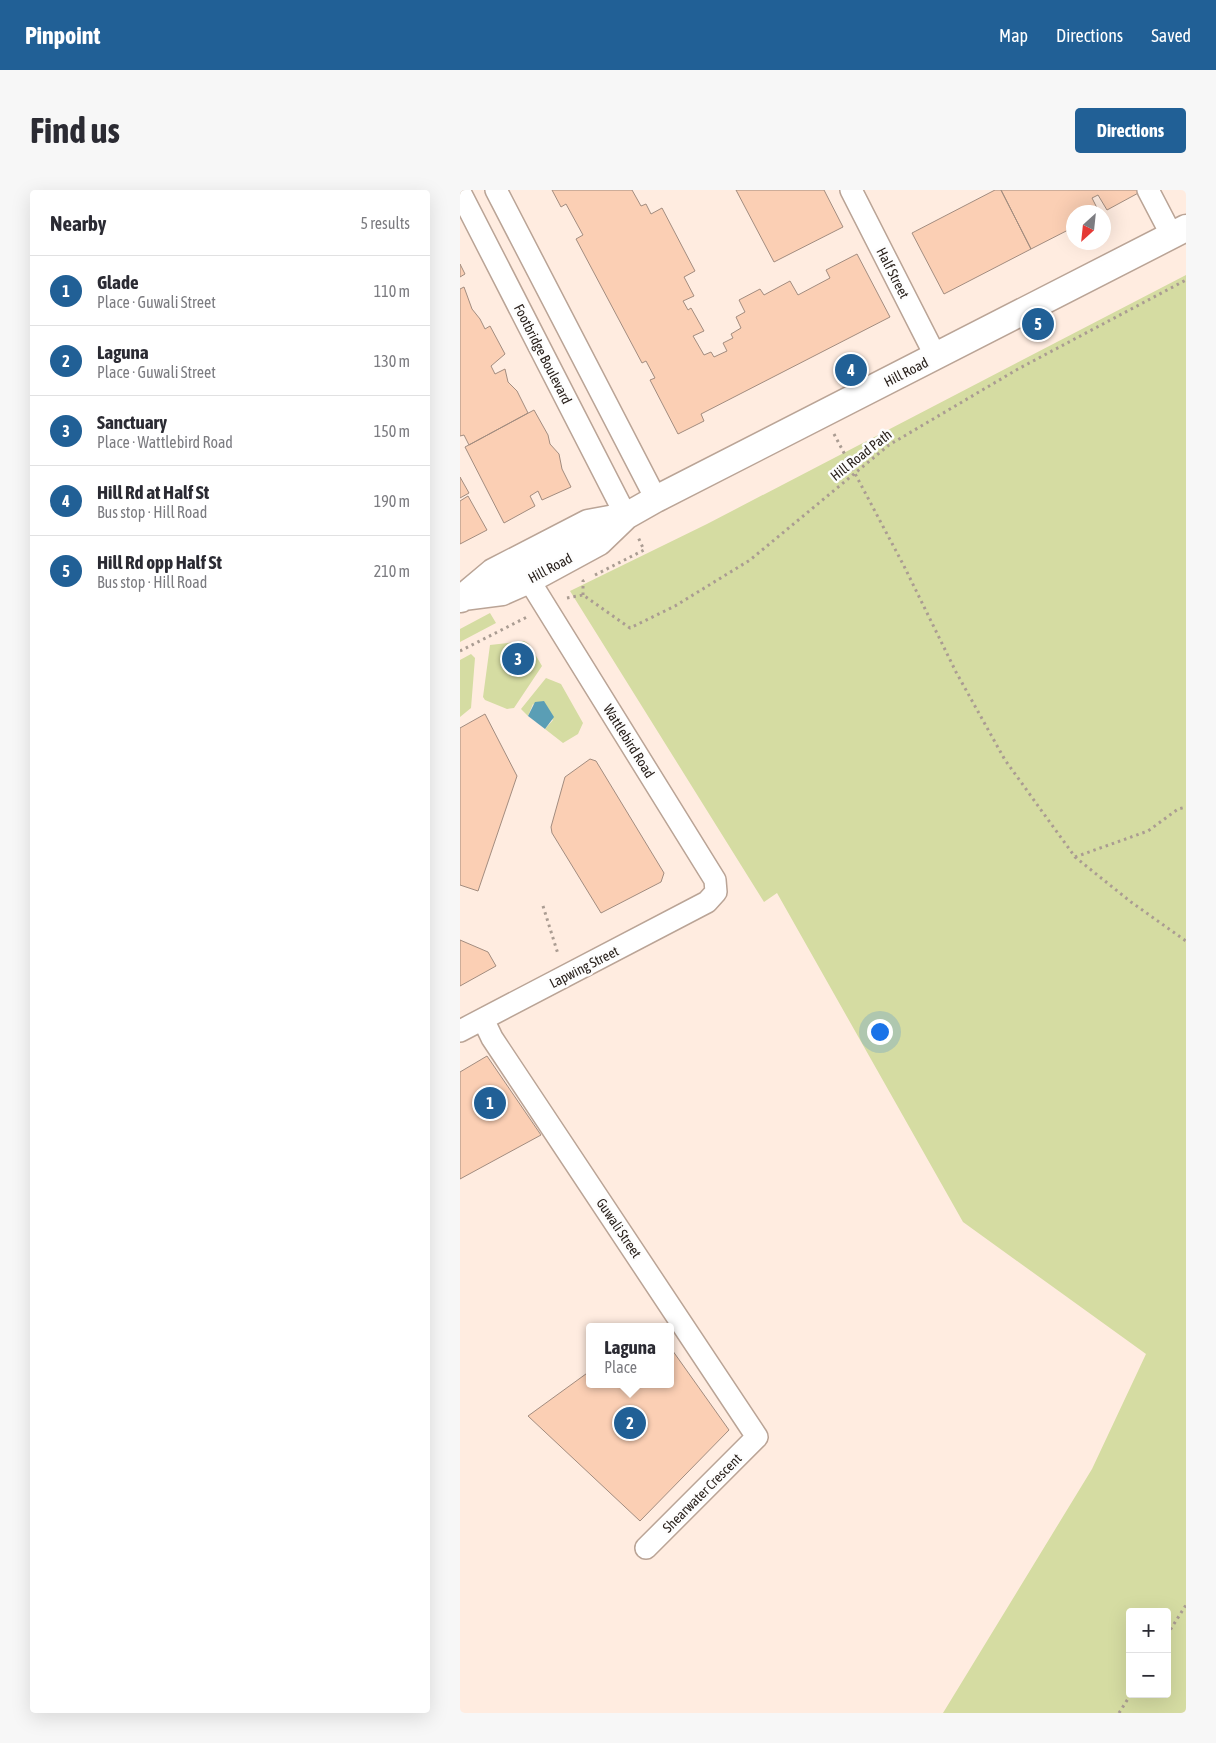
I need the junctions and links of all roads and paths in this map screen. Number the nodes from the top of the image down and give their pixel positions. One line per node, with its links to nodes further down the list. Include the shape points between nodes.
1 (496, 190): 10 (street)
2 (851, 190): 7 (street, Half Street)
3 (1148, 190): 5 (street)
4 (460, 192): 11 (street, Footbridge Boulevard)
5 (1179, 232): 7 (street, Hill Road)
6 (1186, 280): 9 (path, Hill Road Path, via 975,394 889,445)
7 (936, 357): 10 (street, Hill Road)
8 (838, 442): 9 (path)
9 (855, 474): 14 (path, Hill Road Path, via 750,560 675,606 630,628); 20 (path, via 956,672 1005,760)
10 (656, 499): 11 (street, Hill Road)
11 (626, 516): 13 (street, Hill Road, via 599,542); 15 (street, Hill Road, via 588,523 493,572)
12 (644, 550): 14 (path, via 582,581)
13 (529, 580): 15 (street, Hill Road, via 502,592); 21 (street, Wattlebird Road, via 715,880 716,892)
14 (583, 595): 16 (path)
15 (462, 598)
16 (562, 600)
17 (525, 619): 18 (path)
18 (460, 651)
19 (1186, 808): 20 (path, via 1178,809 1148,831)
20 (1075, 857): 23 (path)
21 (707, 902): 25 (street, Lapwing Street)
22 (544, 906): 24 (path)
23 (1186, 941)
24 (558, 954)
25 (483, 1019): 26 (street, Lapwing Street); 27 (street, Guwali Street, via 492,1038)
26 (460, 1031)
27 (757, 1437): 28 (street, Shearwater Crescent)
28 (646, 1548)
29 (1186, 1604): 30 (path)
30 (1171, 1628)
31 (1128, 1698): 32 (path)
32 (1119, 1713)

